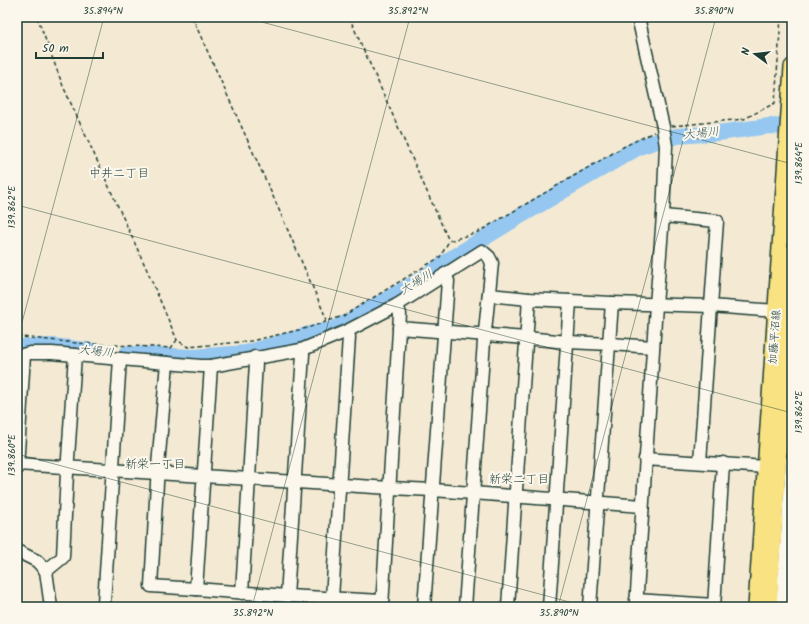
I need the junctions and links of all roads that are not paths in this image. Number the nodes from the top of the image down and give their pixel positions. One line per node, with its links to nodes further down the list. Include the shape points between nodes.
1 (638, 17): 3 (street, via 666,146)
2 (792, 67): 13 (main road, 加藤平沼線)
3 (663, 216): 11 (street); 12 (street, via 717,221)
4 (792, 253): 23 (main road, 加藤平沼線)
5 (445, 274): 6 (street, via 482,251 492,262); 10 (street); 16 (street, via 448,281)
6 (489, 295): 7 (street); 17 (street)
7 (529, 299): 8 (street); 18 (street)
8 (570, 301): 9 (street); 19 (street)
9 (612, 304): 11 (street); 20 (street)
10 (397, 305): 14 (street, via 400,314); 15 (street)
11 (656, 305): 12 (street); 21 (street)
12 (711, 306): 13 (street); 32 (street)
13 (776, 311): 35 (main road, 加藤平沼線)
14 (399, 328): 16 (street); 44 (street)
15 (347, 332): 22 (street); 43 (street, via 349,337)
16 (444, 332): 17 (street); 45 (street)
17 (485, 335): 18 (street); 46 (street)
18 (526, 338): 19 (street); 47 (street)
19 (568, 342): 20 (street); 48 (street)
20 (610, 344): 21 (street); 49 (street)
21 (653, 347): 30 (street)
22 (301, 350): 26 (street); 42 (street, via 303,354)
23 (789, 354): 52 (main road, 加藤平沼線)
24 (75, 355): 25 (street, via 52,353); 27 (street); 36 (street)
25 (21, 356): 34 (street)
26 (255, 358): 29 (street); 41 (street)
27 (120, 359): 28 (street); 38 (street)
28 (167, 363): 29 (street); 39 (street)
29 (211, 366): 40 (street)
30 (645, 459): 32 (street); 51 (street)
31 (792, 460): 50 (street)
32 (700, 462): 33 (street)
33 (723, 463): 35 (street); 64 (street)
34 (17, 464): 36 (street); 37 (street)
35 (766, 466): 72 (main road, 加藤平沼線)
36 (67, 467): 38 (street); 55 (street, via 63,557)
37 (17, 468)
38 (112, 471): 39 (street); 66 (street)
39 (158, 473): 40 (street); 57 (street, via 151,586)
40 (203, 476): 41 (street); 57 (street)
41 (248, 479): 42 (street); 58 (street)
42 (294, 482): 43 (street); 59 (street)
43 (339, 485): 44 (street); 60 (street)
44 (390, 488): 45 (street); 63 (street)
45 (433, 490): 46 (street); 67 (street)
46 (474, 493): 47 (street); 68 (street)
47 (515, 496): 48 (street); 69 (street)
48 (557, 499): 49 (street); 70 (street)
49 (598, 502): 51 (street); 71 (street)
50 (790, 503): 52 (street)
51 (642, 506): 62 (street)
52 (785, 534): 54 (street); 73 (main road, 加藤平沼線)
53 (17, 551): 55 (street, via 37,561)
54 (789, 555): 56 (street)
55 (46, 571): 65 (street)
56 (788, 572): 61 (street)
57 (196, 589): 58 (street)
58 (242, 593): 59 (street)
59 (287, 596): 60 (street)
60 (332, 598): 63 (street)
61 (785, 602)
62 (636, 603): 64 (street)
63 (382, 604)
64 (714, 606)
65 (50, 607)
66 (105, 607)
67 (424, 607)
68 (465, 607)
69 (508, 607)
70 (549, 607)
71 (590, 607)
72 (756, 607)
73 (769, 607)

